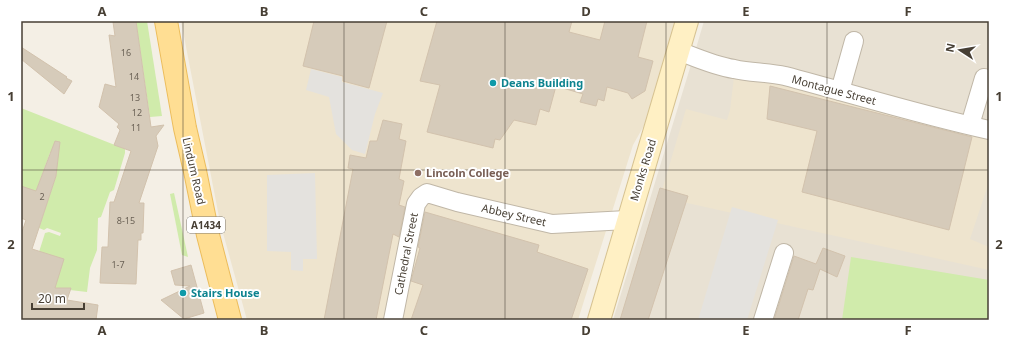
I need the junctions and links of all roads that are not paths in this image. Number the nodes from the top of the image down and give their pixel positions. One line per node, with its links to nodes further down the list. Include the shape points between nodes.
1 (166, 21): 12 (main road, Lindum Road / A1434, via 185,128 208,235)
2 (687, 21): 4 (main road, Monks Road)
3 (854, 41): 6 (street)
4 (679, 51): 6 (street, Montague Street, via 734,69 782,76); 10 (main road, Monks Road)
5 (984, 78): 7 (street)
6 (840, 91): 7 (street, Montague Street)
7 (970, 126): 8 (street, Montague Street)
8 (989, 130)
9 (427, 193): 10 (street, Abbey Street, via 552,224); 13 (street, Cathedral Street, via 416,204)
10 (628, 220): 14 (main road, Monks Road)
11 (784, 252): 15 (street)
12 (230, 320)
13 (393, 320)
14 (599, 320)
15 (763, 320)

